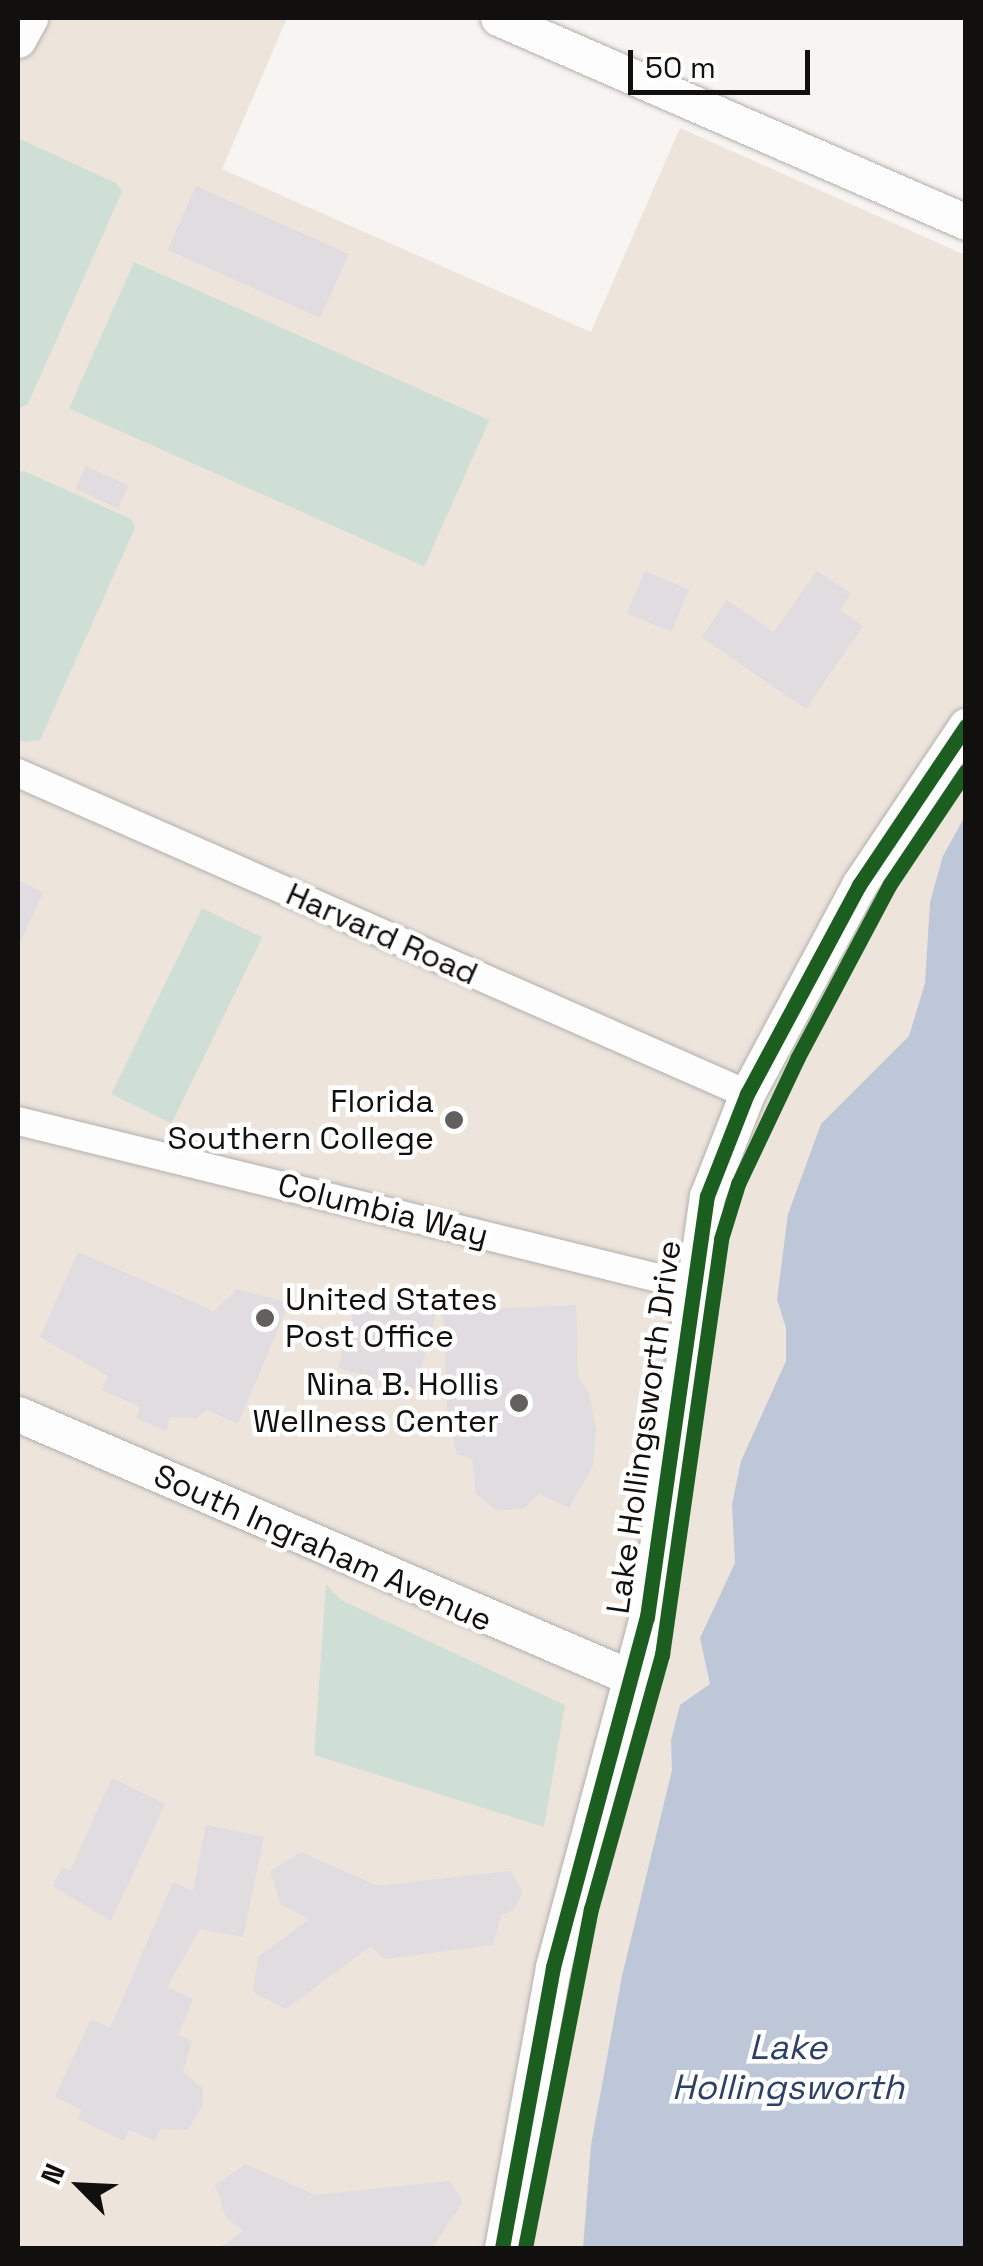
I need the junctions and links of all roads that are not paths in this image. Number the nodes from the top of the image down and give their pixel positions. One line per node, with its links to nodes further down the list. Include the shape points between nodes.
1 (30, 18): 3 (street)
2 (498, 18): 4 (street)
3 (18, 40)
4 (966, 222)
5 (966, 726): 7 (street, Lake Hollingsworth Drive, via 859,885)
6 (18, 773): 7 (street, Harvard Road)
7 (748, 1094): 9 (street, Lake Hollingsworth Drive, via 707,1196)
8 (18, 1121): 9 (street, Columbia Way)
9 (690, 1286): 11 (street, Lake Hollingsworth Drive, via 661,1538)
10 (18, 1414): 11 (street, South Ingraham Avenue)
11 (630, 1677): 12 (street, Lake Hollingsworth Drive, via 553,1966)
12 (502, 2248)

